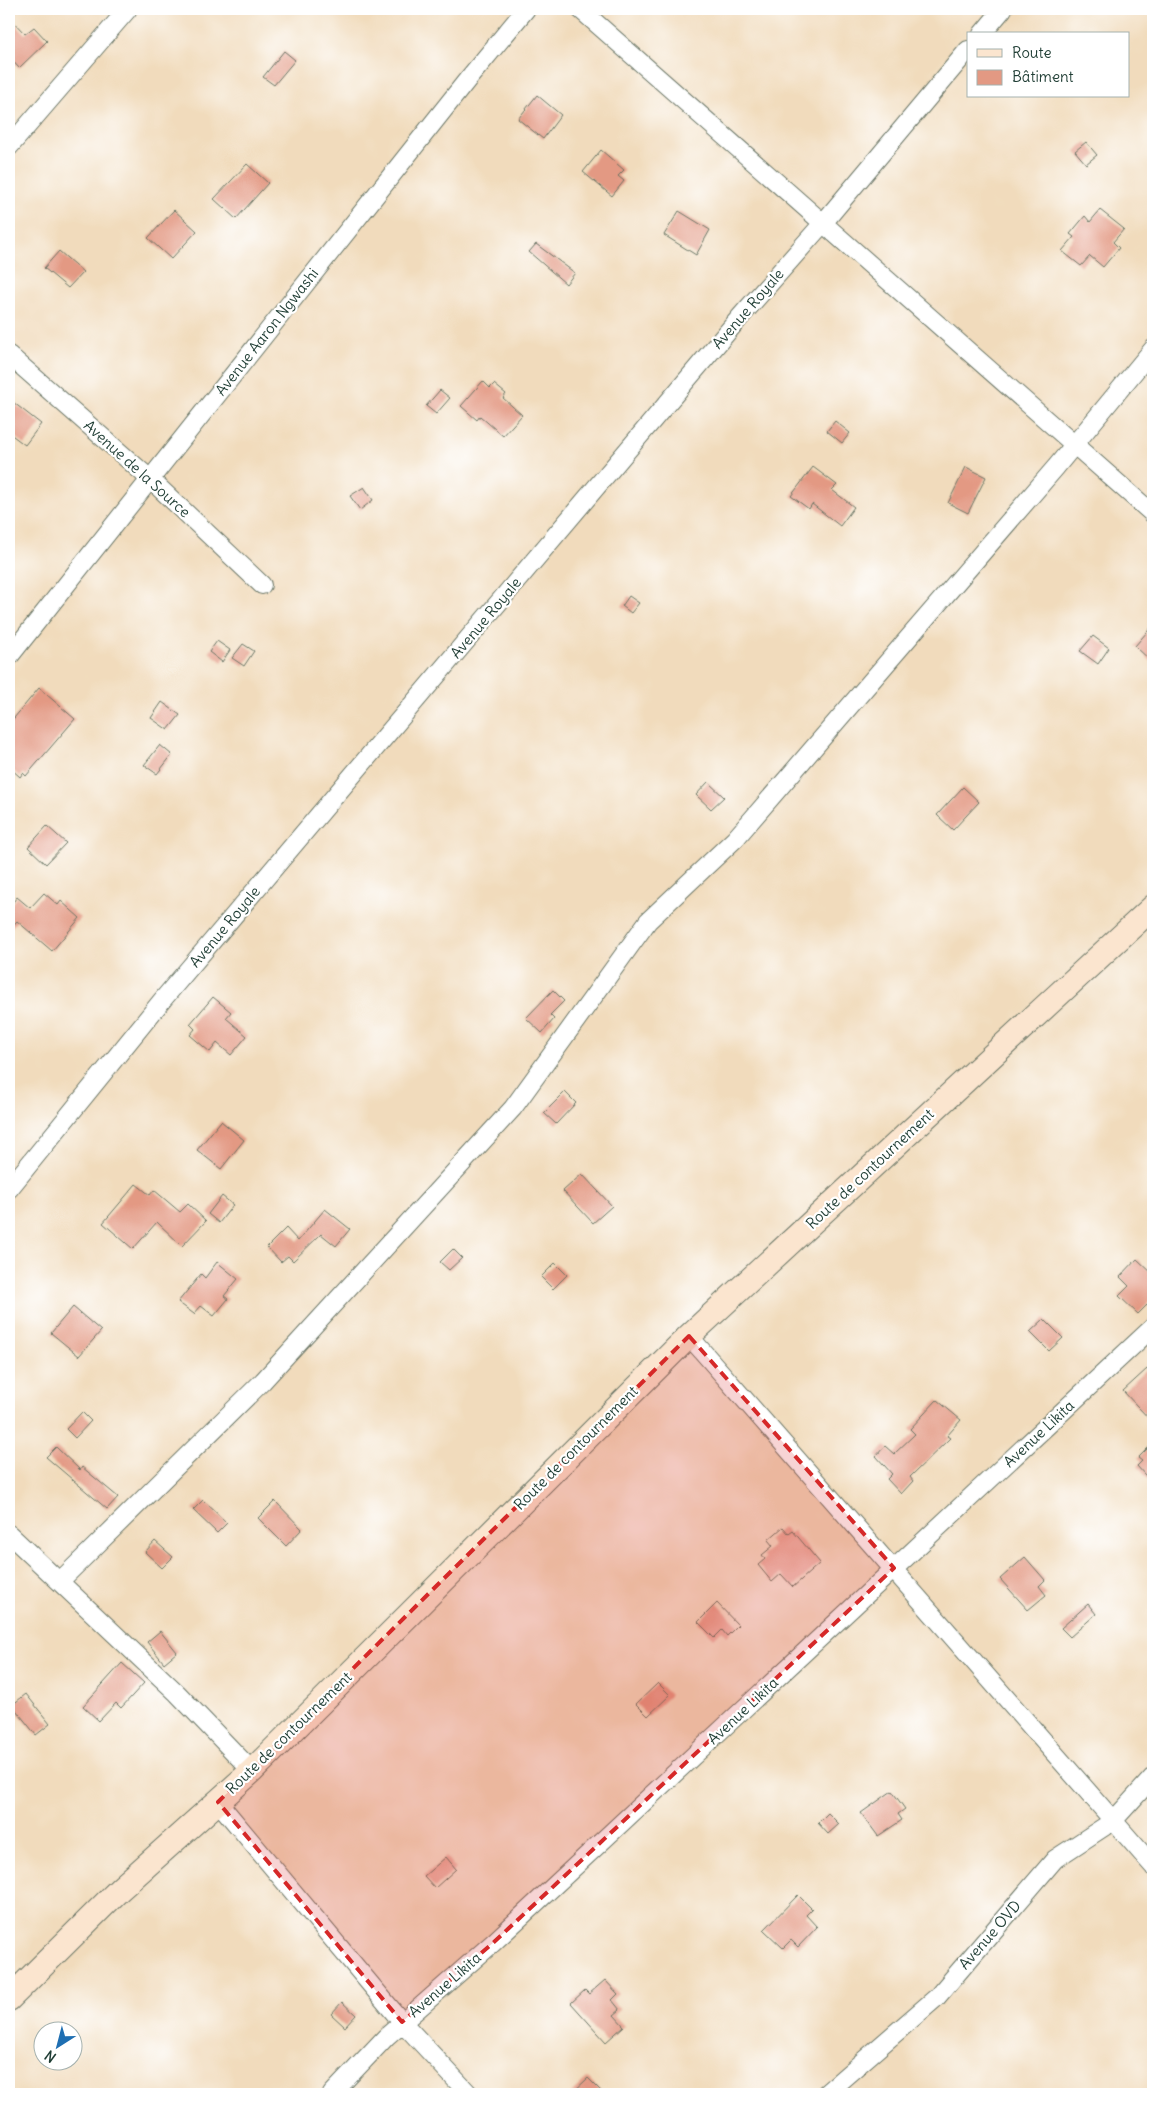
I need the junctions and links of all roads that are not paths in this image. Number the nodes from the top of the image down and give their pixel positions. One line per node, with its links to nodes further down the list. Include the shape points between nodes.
1 (128, 9): 7 (street)
2 (526, 9): 12 (street, Avenue Aaron Ngwashi)
3 (580, 9): 8 (street)
4 (1003, 9): 5 (street)
5 (984, 32)
6 (967, 51): 8 (street, Avenue Royale)
7 (9, 147)
8 (824, 222): 11 (street); 17 (street, Avenue Royale, via 164,998)
9 (1153, 349): 11 (street)
10 (9, 355): 12 (street, Avenue de la Source)
11 (1074, 444): 13 (street); 22 (street, via 735,839 648,921 513,1108 263,1381)
12 (150, 479): 14 (street, Avenue de la Source); 15 (street, Avenue Aaron Ngwashi)
13 (1153, 514)
14 (262, 585)
15 (9, 657)
16 (1153, 907): 19 (street, Route de contournement)
17 (9, 1189)
18 (1153, 1327): 21 (street, Avenue Likita)
19 (688, 1336): 21 (street); 23 (street, Route de contournement)
20 (9, 1534): 22 (street)
21 (894, 1568): 26 (street); 29 (street, Avenue Likita, via 502,1935)
22 (60, 1581): 23 (street, via 202,1718)
23 (252, 1771): 25 (street, Route de contournement)
24 (1153, 1777): 26 (street, Avenue OVD)
25 (218, 1802): 28 (street, Route de contournement, via 120,1889); 29 (street)
26 (1113, 1821): 27 (street); 32 (street, Avenue OVD, via 1055,1859 937,1997)
27 (1153, 1866)
28 (9, 1999)
29 (402, 2022): 30 (street, Avenue Likita); 31 (street)
30 (332, 2094)
31 (469, 2094)
32 (825, 2094)

